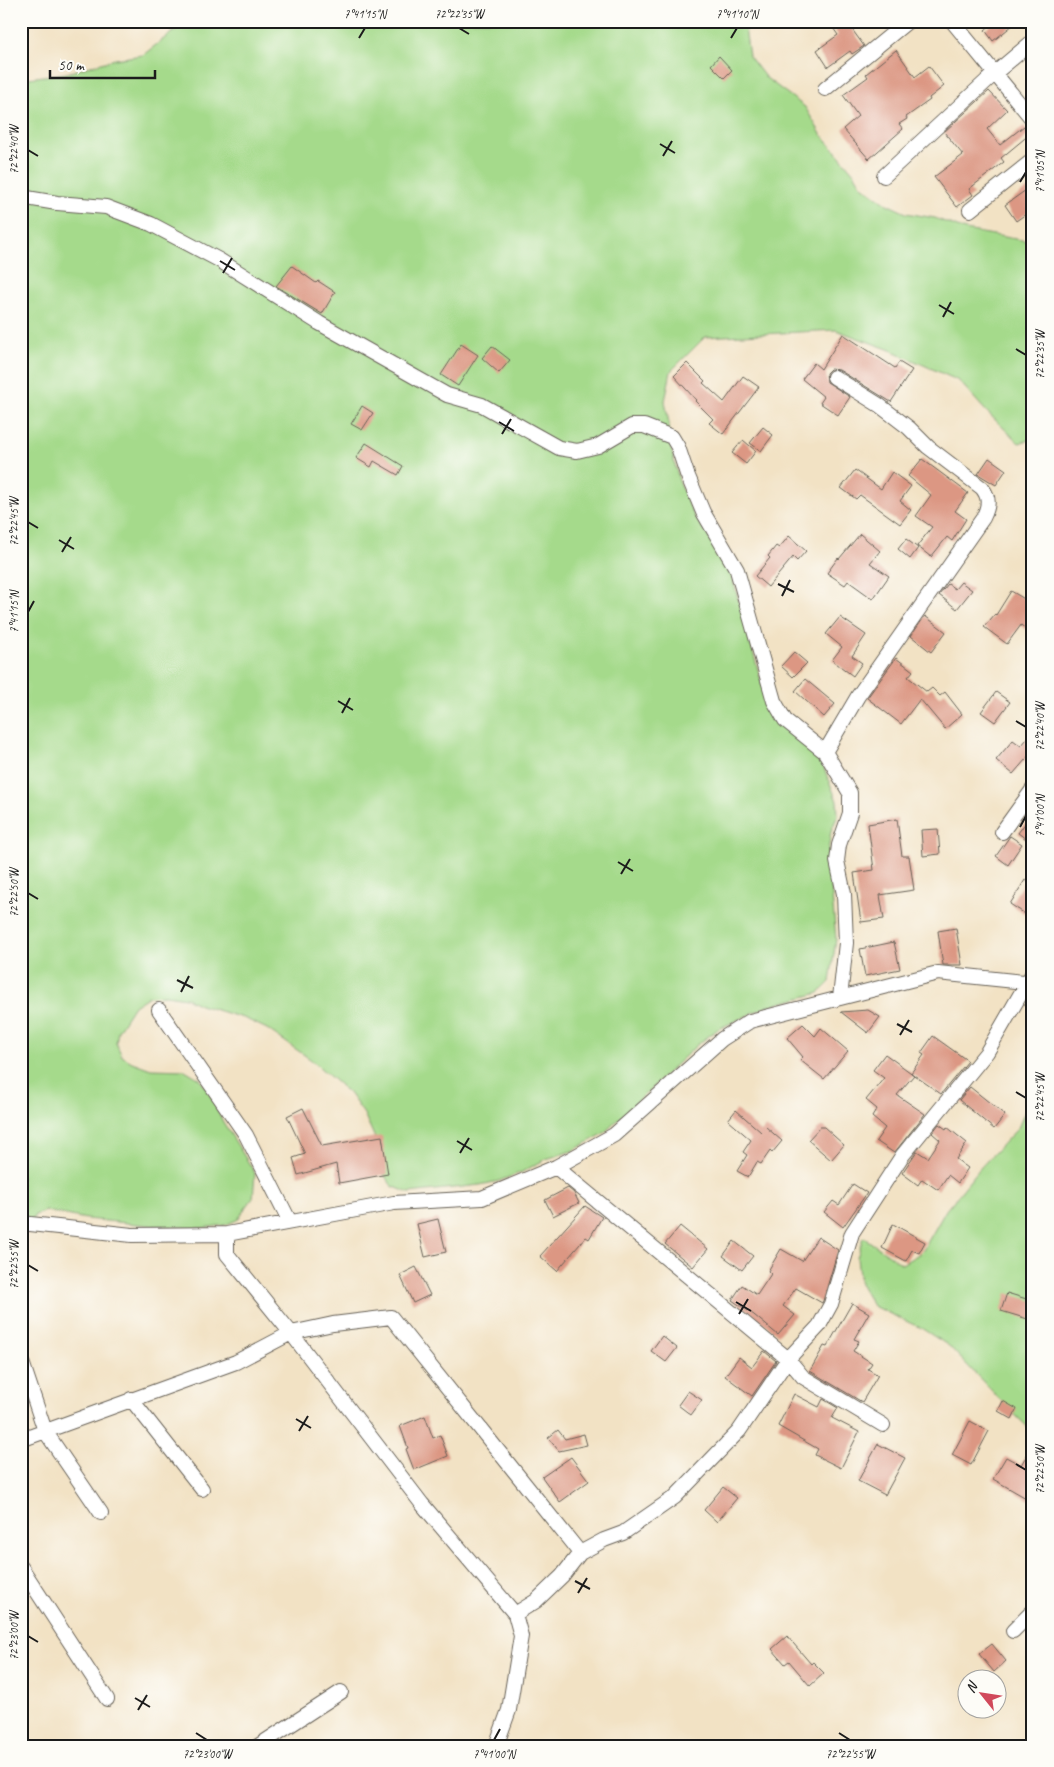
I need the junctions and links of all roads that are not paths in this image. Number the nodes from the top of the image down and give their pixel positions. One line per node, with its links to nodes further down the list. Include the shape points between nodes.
1 (908, 21): 5 (street)
2 (952, 21): 4 (street)
3 (1033, 41): 4 (street)
4 (994, 74): 6 (street); 8 (street)
5 (825, 89)
6 (1033, 120)
7 (1033, 160): 10 (street)
8 (884, 176)
9 (21, 197): 12 (street, via 106,208 152,224 447,395 482,405 559,448 577,451 598,446 632,426 644,426 672,436 703,512 738,570 774,702 785,720)
10 (970, 210)
11 (834, 377): 12 (street, via 909,428 928,447 982,488 989,500 983,518 858,696)
12 (825, 752): 16 (street, via 850,793 850,813 837,861 844,894 846,943)
13 (1033, 789): 14 (street)
14 (1002, 832)
15 (1031, 980): 16 (street, via 938,973); 24 (street, via 987,1052 902,1156 852,1233 831,1304 819,1326)
16 (840, 998): 18 (street, via 750,1021 722,1039 614,1135)
17 (160, 1010): 19 (street, via 246,1135)
18 (556, 1167): 19 (street, via 482,1198 394,1204); 24 (street)
19 (290, 1222): 21 (street)
20 (21, 1223): 21 (street, via 132,1236)
21 (227, 1234): 22 (street, via 227,1254)
22 (291, 1333): 25 (street, via 236,1362); 31 (street, via 391,1317); 34 (street, via 422,1504)
23 (21, 1359): 27 (street)
24 (788, 1359): 26 (street, via 803,1377); 31 (street, via 739,1431 675,1497 623,1533)
25 (131, 1399): 27 (street); 29 (street)
26 (883, 1425)
27 (45, 1431): 28 (street); 30 (street)
28 (21, 1440)
29 (202, 1489)
30 (101, 1513)
31 (580, 1553): 34 (street, via 536,1601)
32 (21, 1567): 37 (street)
33 (1033, 1611): 35 (street)
34 (515, 1614): 39 (street, via 521,1636 509,1710)
35 (1013, 1631)
36 (341, 1692): 38 (street)
37 (108, 1699)
38 (258, 1746)
39 (496, 1746)

